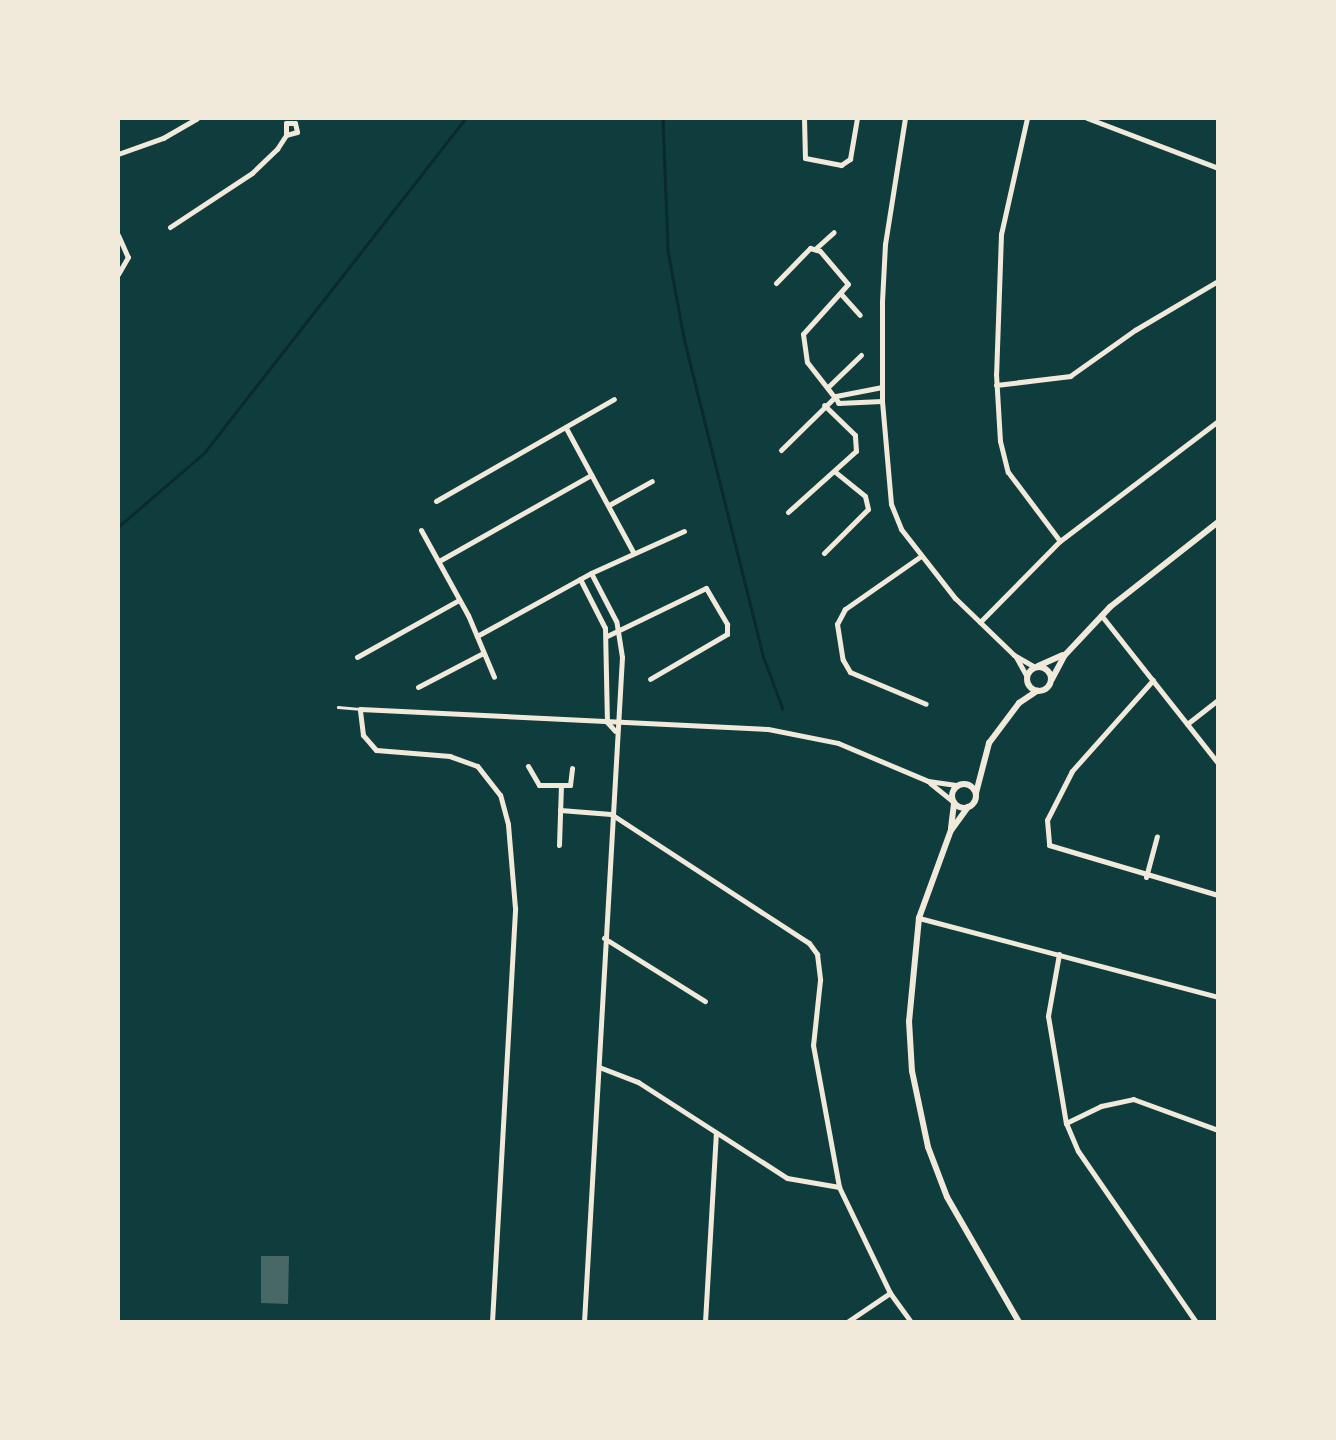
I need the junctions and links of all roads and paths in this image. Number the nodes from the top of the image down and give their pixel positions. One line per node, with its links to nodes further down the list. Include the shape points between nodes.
1 (197, 118): 11 (street)
2 (280, 118): 9 (street)
3 (804, 118): 4 (street, via 804,158 841,165 850,159)
4 (857, 118)
5 (905, 118): 25 (street, via 885,244)
6 (1027, 118): 23 (street, via 1002,220)
7 (1086, 118): 12 (street)
8 (298, 120): 9 (street); 10 (street, via 298,132)
9 (286, 124): 10 (street)
10 (286, 135): 13 (street, via 252,172)
11 (118, 154)
12 (1218, 168)
13 (170, 227)
14 (834, 232): 16 (street)
15 (118, 236): 17 (street, via 128,256)
16 (815, 249): 19 (street); 20 (street, via 845,280)
17 (118, 274)
18 (1218, 280): 23 (street, via 1070,376)
19 (776, 284)
20 (841, 294): 21 (street); 24 (street, via 802,334 807,362)
21 (860, 315)
22 (861, 356): 24 (street)
23 (996, 385): 43 (street, via 1004,464)
24 (828, 387): 29 (street)
25 (882, 387): 26 (street); 28 (street)
26 (868, 388): 29 (street); 30 (street)
27 (614, 400): 32 (street)
28 (882, 401): 30 (street); 46 (street, via 891,504)
29 (832, 402): 30 (street); 33 (street); 34 (street, via 857,440 856,451)
30 (868, 402)
31 (1218, 421): 43 (street)
32 (566, 428): 35 (street); 37 (street)
33 (781, 450)
34 (835, 472): 39 (street); 45 (street, via 865,496 868,509)
35 (591, 475): 38 (street); 47 (street)
36 (652, 482): 38 (street)
37 (436, 501)
38 (610, 505): 44 (street)
39 (788, 512)
40 (1218, 522): 51 (street)
41 (421, 530): 47 (street)
42 (684, 531): 44 (street)
43 (1060, 540): 52 (street)
44 (633, 552): 48 (street)
45 (824, 553)
46 (921, 556): 52 (street); 69 (street, via 845,609 837,624 850,672)
47 (439, 561): 50 (street)
48 (591, 572): 49 (street); 53 (street)
49 (580, 579): 54 (street); 55 (street)
50 (460, 600): 54 (street); 59 (street)
51 (1102, 615): 58 (street); 65 (street)
52 (980, 622): 57 (street)
53 (619, 633): 55 (street); 62 (street, via 696,590 708,590 727,634); 74 (street)
54 (478, 636): 56 (street)
55 (607, 636): 73 (street)
56 (483, 653): 61 (street); 66 (street)
57 (1014, 655): 60 (street); 63 (street)
58 (1064, 655): 60 (street); 64 (street)
59 (357, 658)
60 (1036, 667): 63 (street); 64 (street, via 1046,668)
61 (494, 678)
62 (650, 679)
63 (1027, 679): 67 (street); 70 (street)
64 (1052, 679): 67 (street)
65 (1153, 680): 75 (street); 92 (street, via 1072,770 1046,832 1056,850)
66 (418, 687)
67 (1037, 691): 70 (street)
68 (1218, 700): 75 (street)
69 (926, 704)
70 (1019, 704): 78 (street)
71 (338, 707): 72 (lane)
72 (360, 708): 73 (street); 105 (street, via 363,736 376,750 450,756 477,766 500,794 508,824 515,908)
73 (607, 722): 74 (street); 76 (street)
74 (620, 722): 76 (street); 81 (street, via 792,732 838,743)
75 (1187, 724): 77 (street)
76 (615, 732): 88 (street)
77 (1218, 763)
78 (980, 764): 82 (street); 84 (street)
79 (528, 766): 83 (street, via 536,784)
80 (572, 768): 83 (street, via 572,784)
81 (928, 781): 82 (street); 85 (street)
82 (960, 784): 84 (street); 85 (street)
83 (561, 785): 87 (street)
84 (976, 793): 86 (street)
85 (953, 802): 86 (street); 89 (street)
86 (968, 808): 89 (street)
87 (560, 810): 88 (street); 91 (street)
88 (611, 814): 95 (street); 103 (street, via 809,942 817,954 813,1045)
89 (951, 830): 94 (street)
90 (1157, 836): 92 (street)
91 (559, 845)
92 (1146, 876): 93 (street)
93 (1218, 895)
94 (919, 918): 96 (street); 110 (street, via 909,1021 928,1147 972,1247)
95 (604, 938): 98 (street); 99 (street)
96 (1060, 954): 97 (street); 100 (street, via 1048,1016)
97 (1218, 997)
98 (705, 1001)
99 (598, 1066): 102 (street, via 638,1082); 106 (street)
100 (1066, 1122): 101 (street, via 1133,1099); 111 (street, via 1078,1151)
101 (1218, 1130)
102 (716, 1132): 103 (street, via 797,1183); 107 (street)
103 (838, 1187): 104 (street)
104 (890, 1293): 108 (street); 109 (street)
105 (492, 1322)
106 (584, 1322)
107 (705, 1322)
108 (847, 1322)
109 (911, 1322)
110 (1019, 1322)
111 (1196, 1322)

